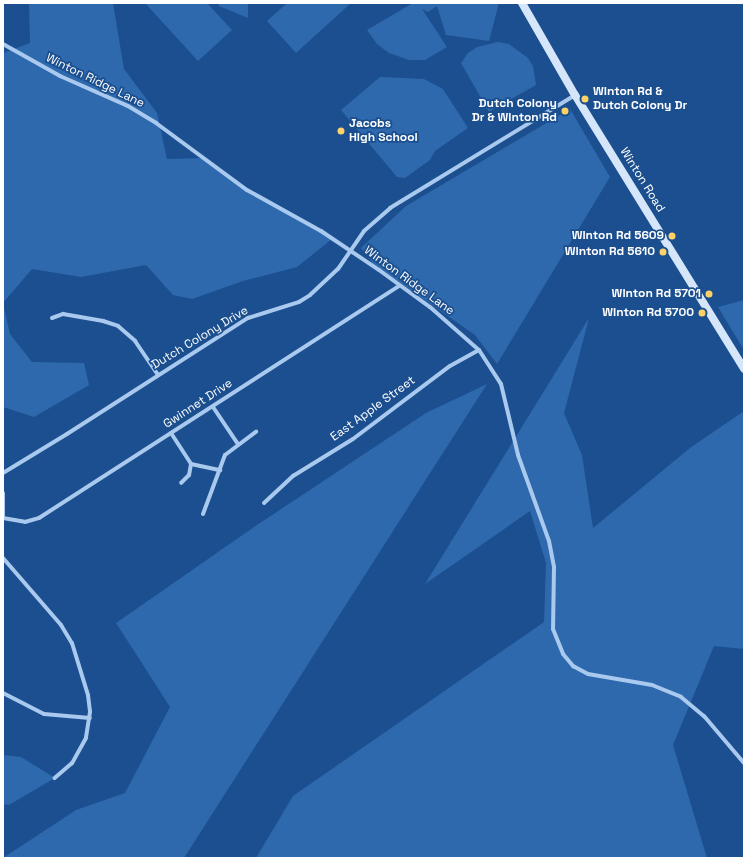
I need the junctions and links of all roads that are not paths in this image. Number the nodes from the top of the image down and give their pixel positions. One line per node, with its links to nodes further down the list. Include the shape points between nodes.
1 (522, 3): 3 (main road, Winton Road)
2 (3, 44): 4 (street, Winton Ridge Lane, via 60,76 128,106 247,190 321,231)
3 (575, 95): 4 (street, Dutch Colony Drive, via 390,208 364,231); 8 (main road, Winton Road)
4 (349, 251): 5 (street, Winton Ridge Lane); 9 (street, Dutch Colony Drive, via 330,278 310,295 299,302 248,318)
5 (399, 286): 7 (street, Winton Ridge Lane, via 430,307); 10 (street, Gwinnet Drive)
6 (52, 318): 9 (street, via 63,314 118,326 135,341)
7 (479, 350): 19 (street, East Apple Street, via 450,366 353,439 293,476); 25 (street, Winton Ridge Lane, via 501,384 518,455 549,541 554,567 553,629 563,654 573,666 588,674 657,687 681,697 704,716)
8 (744, 369)
9 (158, 375): 16 (street, Dutch Colony Drive)
10 (212, 406): 12 (street, Gwinnet Drive); 13 (street)
11 (256, 432): 13 (street)
12 (171, 433): 14 (street); 21 (street, Gwinnet Drive, via 35,520 21,522)
13 (238, 444): 15 (street, via 225,456)
14 (191, 464): 15 (street); 17 (street, via 189,475)
15 (220, 470): 20 (street)
16 (3, 473)
17 (182, 483)
18 (3, 493): 21 (street)
19 (264, 503)
20 (203, 514)
21 (3, 518)
22 (3, 558): 24 (street, via 53,614 68,636 88,694)
23 (3, 693): 24 (street, via 44,714)
24 (90, 718): 26 (street, via 80,752 66,771)
25 (744, 763)
26 (55, 778)

